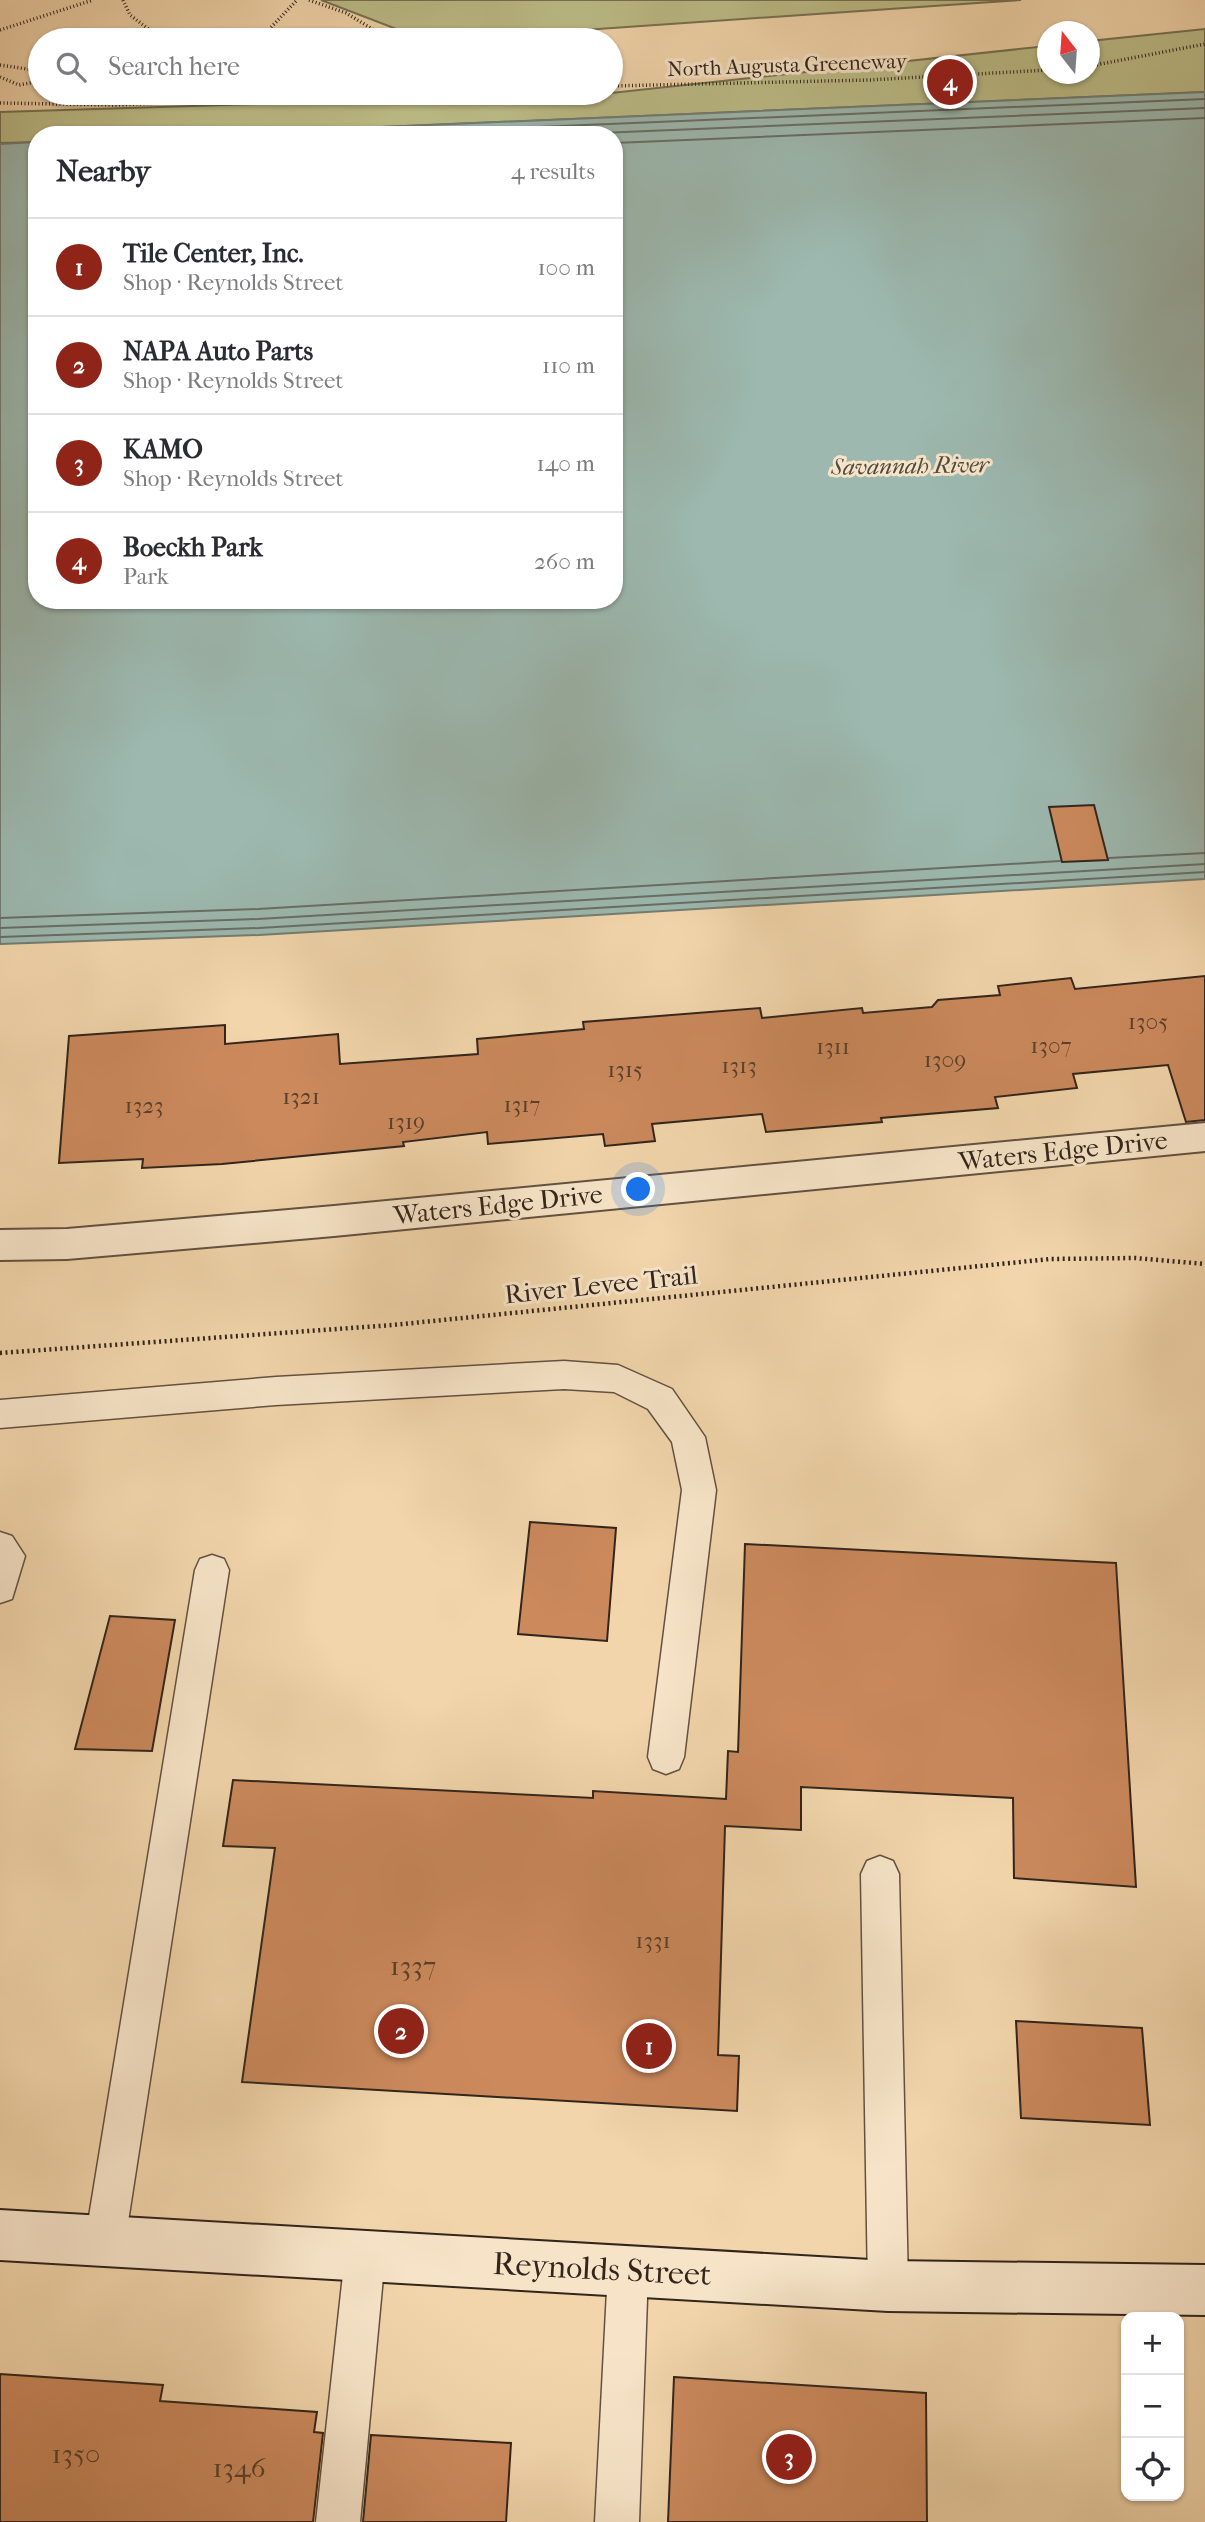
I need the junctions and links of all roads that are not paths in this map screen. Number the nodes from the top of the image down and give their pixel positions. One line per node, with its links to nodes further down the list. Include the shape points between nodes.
1 (1205, 1137): 2 (street, Waters Edge Drive, via 334,1221 67,1244)
2 (0, 1245)
3 (0, 1414): 7 (lane, via 564,1374 618,1379 660,1399 688,1437 699,1490)
4 (0, 1547): 6 (lane, via 8,1556)
5 (212, 1570): 10 (lane)
6 (0, 1588)
7 (666, 1757)
8 (880, 1874): 13 (lane)
9 (0, 2235): 10 (street, Reynolds Street)
10 (105, 2241): 11 (street, Reynolds Street)
11 (365, 2256): 12 (street, Reynolds Street); 15 (lane)
12 (628, 2271): 13 (street, Reynolds Street); 16 (lane)
13 (888, 2286): 14 (street, Reynolds Street)
14 (1205, 2290)
15 (338, 2522)
16 (617, 2522)

